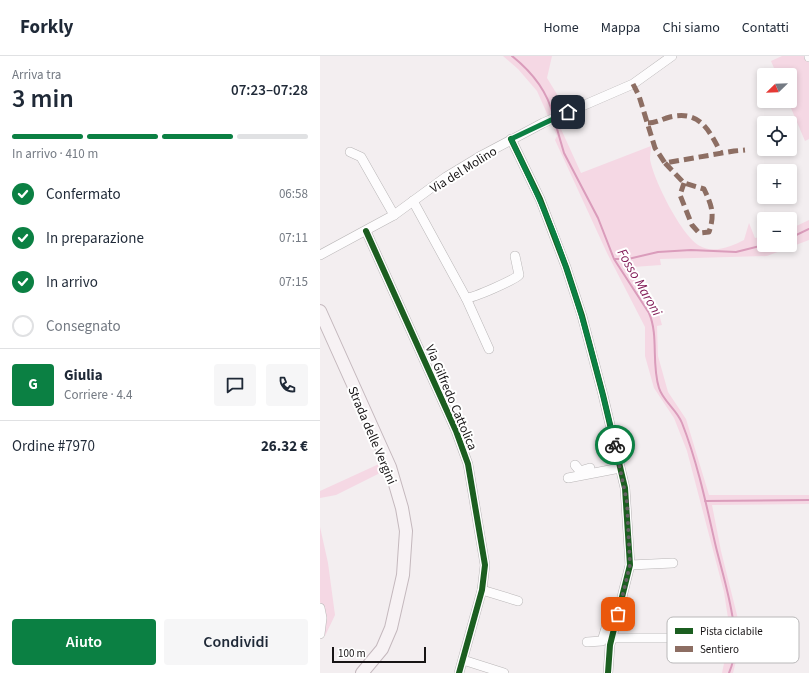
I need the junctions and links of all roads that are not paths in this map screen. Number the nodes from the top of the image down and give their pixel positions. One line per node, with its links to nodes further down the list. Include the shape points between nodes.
1 (672, 56): 2 (street, Via del Molino, via 633,84)
2 (511, 139): 4 (street, Via del Molino, via 446,177); 14 (street, via 540,199 566,267)
3 (350, 152): 5 (street, via 361,157)
4 (413, 201): 5 (street, Via del Molino); 9 (street)
5 (394, 215): 6 (street, Via del Molino)
6 (366, 231): 7 (street, Via del Molino); 18 (street, Via Gilfredo Cattolica, via 463,447 483,544 485,565)
7 (320, 255)
8 (515, 256): 9 (street, via 519,275 480,295)
9 (466, 298): 12 (street)
10 (320, 311): 11 (main road, Strada delle Vergini)
11 (323, 328): 27 (main road, Strada delle Vergini, via 390,467 406,532 403,575 391,628 382,649)
12 (489, 349)
13 (575, 465): 14 (street, via 580,471)
14 (620, 465): 15 (street); 17 (street, via 627,502)
15 (568, 478)
16 (673, 563): 17 (street)
17 (630, 565): 21 (street)
18 (482, 590): 19 (street); 26 (street, Via Gilfredo Cattolica)
19 (518, 602)
20 (320, 608): 22 (street)
21 (618, 614): 23 (street); 25 (street, via 610,615 602,641)
22 (320, 634)
23 (612, 638): 24 (street); 30 (street)
24 (667, 638)
25 (587, 642)
26 (463, 660): 28 (street, Via Gilfredo Cattolica); 29 (street)
27 (362, 673)
28 (459, 673)
29 (504, 673)
30 (608, 673)

